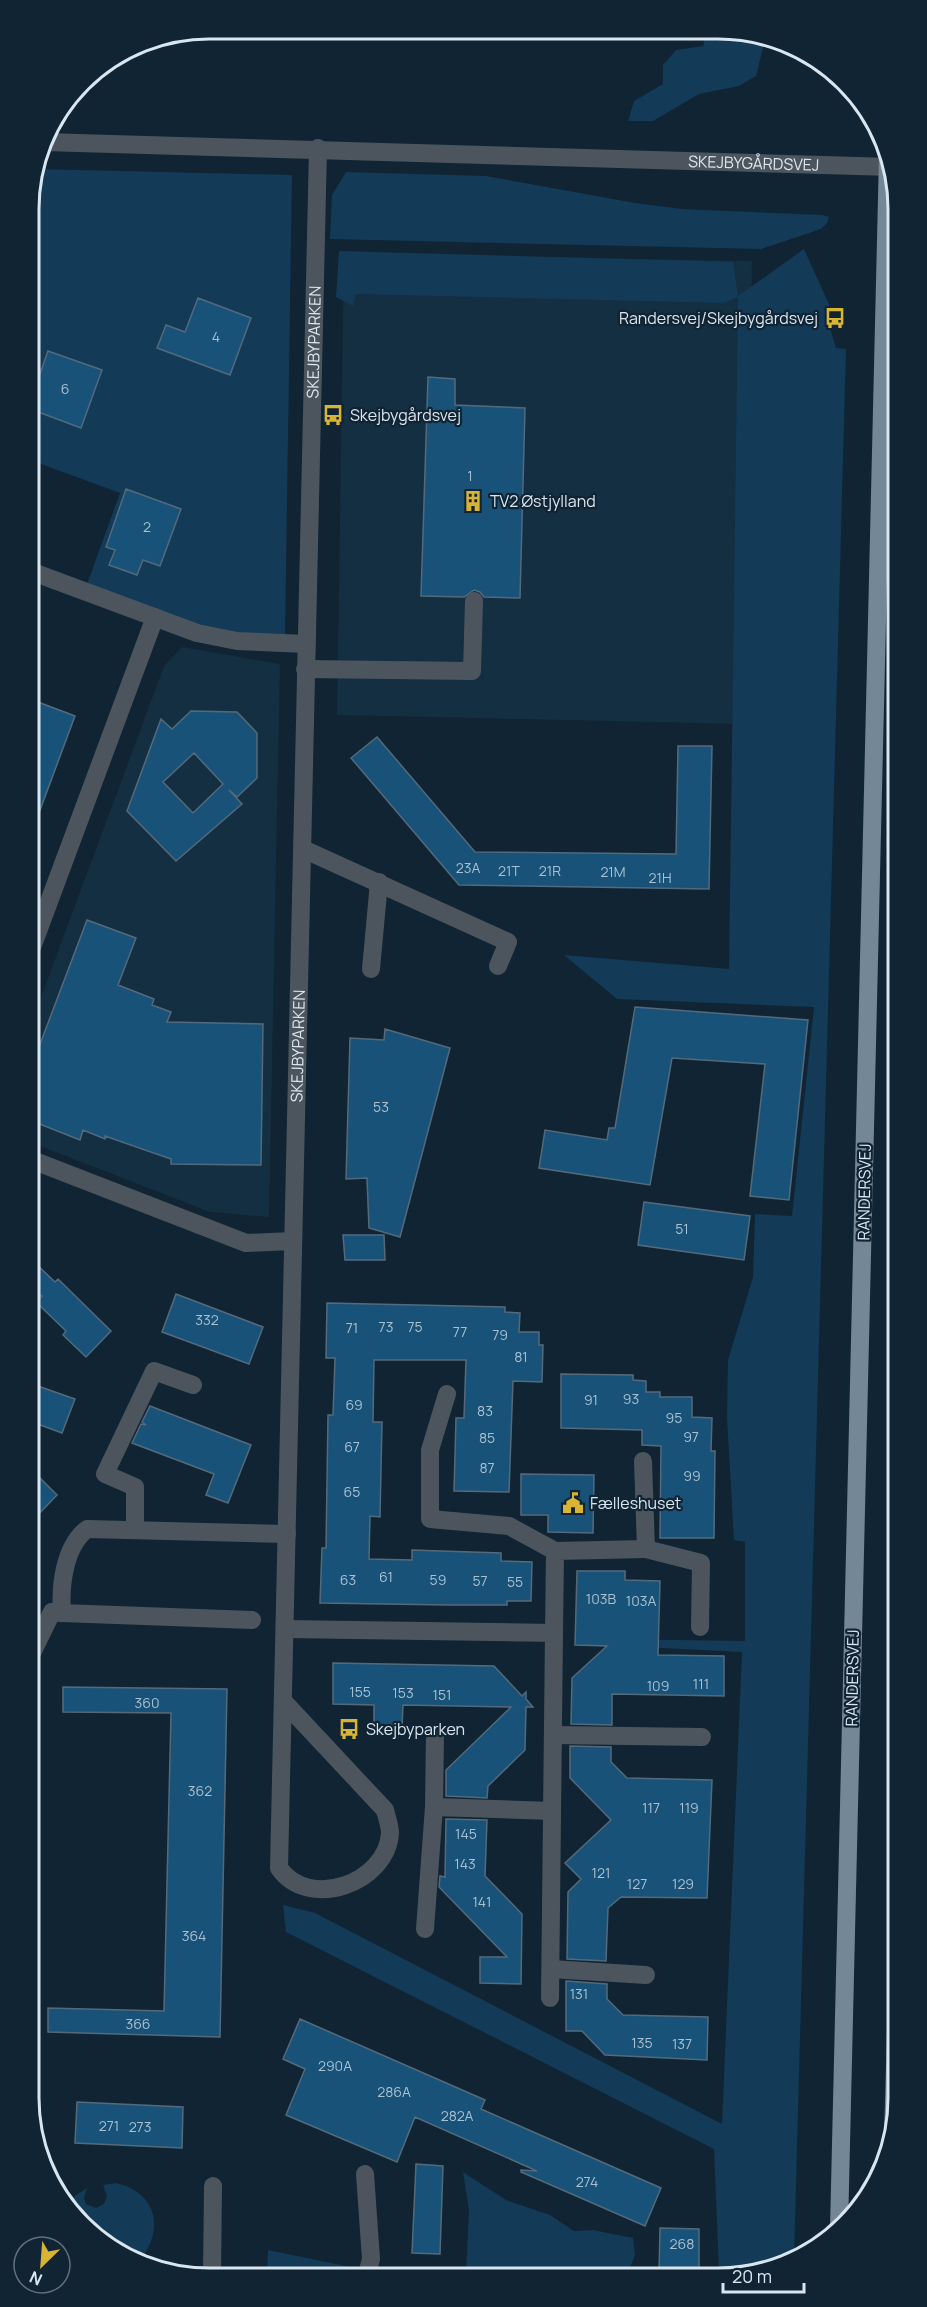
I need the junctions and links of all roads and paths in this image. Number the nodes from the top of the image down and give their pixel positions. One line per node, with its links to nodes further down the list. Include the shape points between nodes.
1 (53, 142): 2 (street, SKEJBYGÅRDSVEJ)
2 (318, 148): 3 (street, SKEJBYGÅRDSVEJ); 8 (street, SKEJBYPARKEN)
3 (881, 163)
4 (888, 207): 42 (main road, RANDERSVEJ)
5 (39, 574): 7 (street)
6 (474, 601): 9 (street, via 472,671)
7 (155, 617): 8 (street, via 220,639); 12 (street)
8 (306, 644): 9 (street, SKEJBYPARKEN)
9 (305, 669): 10 (street, SKEJBYPARKEN)
10 (303, 849): 11 (street); 16 (street, SKEJBYPARKEN)
11 (379, 882): 13 (street, via 508,942); 14 (street)
12 (39, 929)
13 (498, 966)
14 (371, 969)
15 (39, 1163): 16 (street, via 246,1243)
16 (292, 1242): 21 (street, SKEJBYPARKEN)
17 (193, 1385): 20 (street, via 154,1371 105,1474 135,1487)
18 (447, 1394): 23 (street, via 430,1450 430,1519 509,1526)
19 (643, 1461): 22 (street)
20 (135, 1528): 21 (street); 24 (street, via 87,1529 78,1536 60,1588)
21 (287, 1534): 27 (street, SKEJBYPARKEN)
22 (646, 1549): 23 (street); 26 (street, via 701,1563)
23 (555, 1551): 28 (street)
24 (62, 1613): 25 (street); 29 (street, via 52,1612)
25 (252, 1620)
26 (700, 1627)
27 (285, 1629): 28 (street); 30 (street, SKEJBYPARKEN)
28 (554, 1632): 32 (street)
29 (39, 1639)
30 (284, 1702): 30 (street, SKEJBYPARKEN, via 279,1868 288,1881 320,1892 332,1890 358,1879 377,1863 387,1846 390,1827 385,1810)
31 (435, 1733): 34 (street)
32 (554, 1735): 33 (street); 35 (street)
33 (702, 1737)
34 (434, 1806): 35 (street); 36 (street)
35 (552, 1811): 37 (street)
36 (425, 1929)
37 (551, 1969): 38 (street); 39 (street)
38 (646, 1975)
39 (550, 1998)
40 (365, 2174): 44 (street)
41 (213, 2186): 43 (street)
42 (838, 2218)
43 (212, 2268)
44 (369, 2268)

